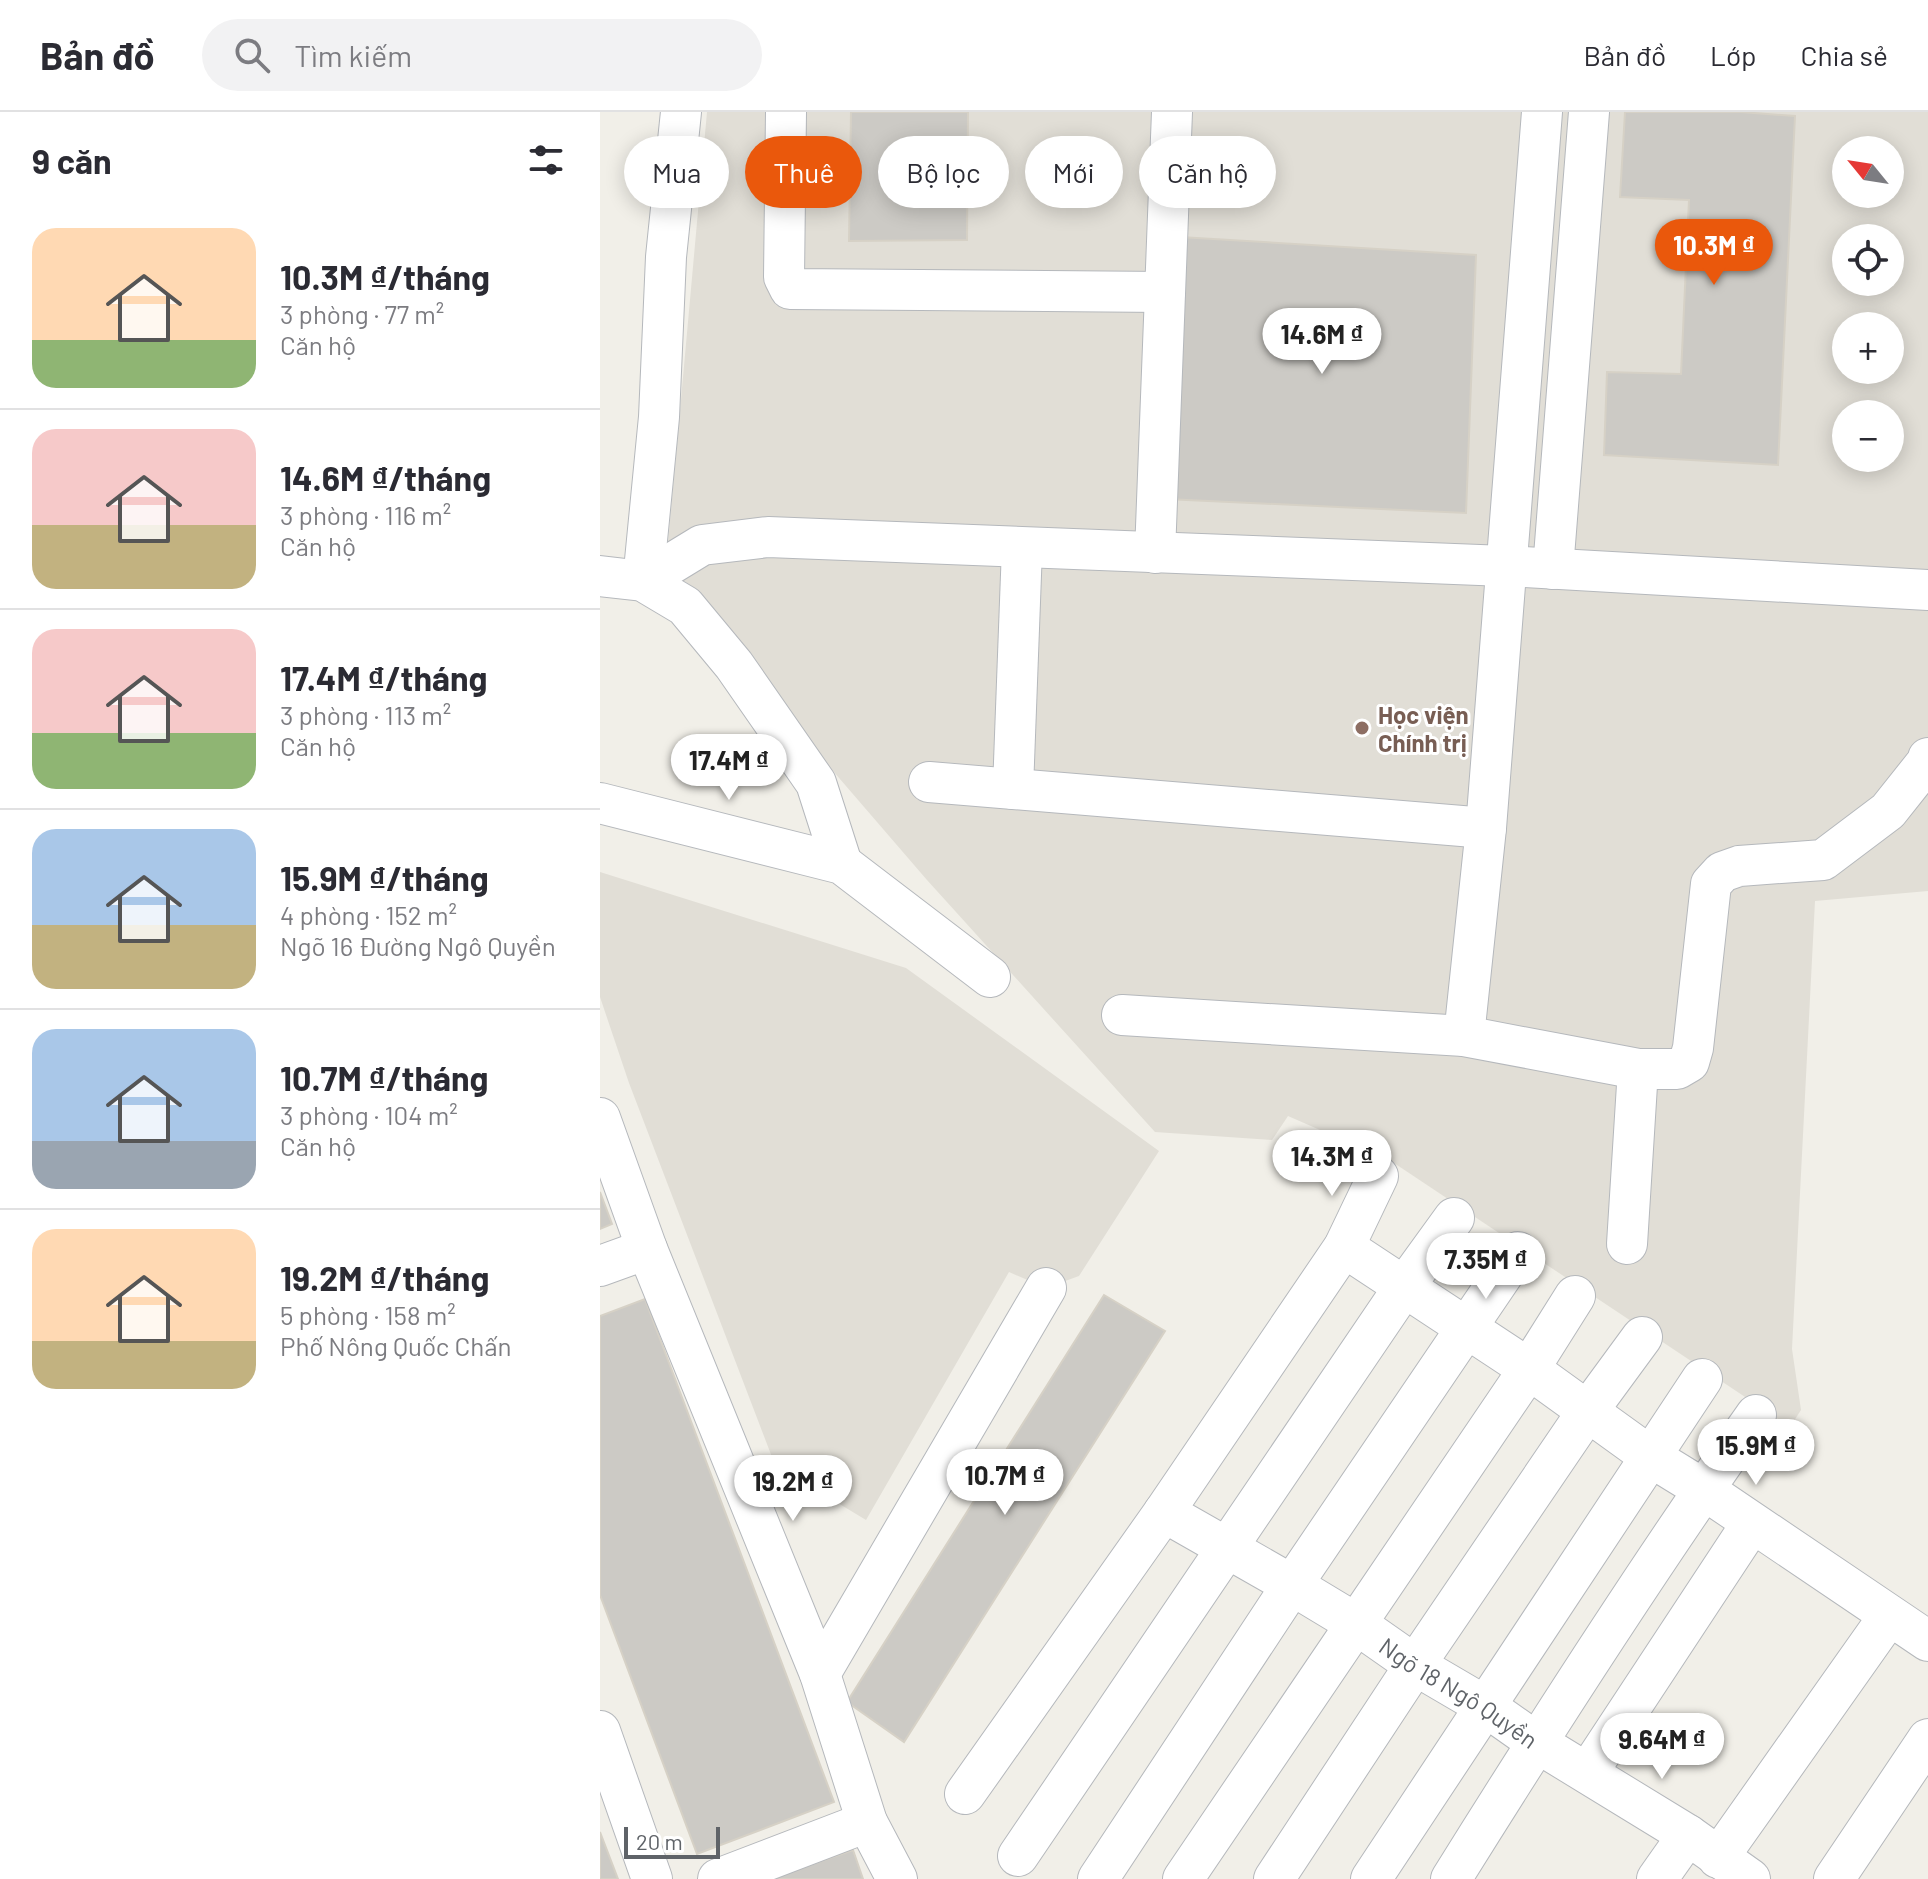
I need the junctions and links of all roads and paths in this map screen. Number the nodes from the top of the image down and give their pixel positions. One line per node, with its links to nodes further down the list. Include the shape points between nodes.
1 (681, 112): 12 (street)
2 (786, 112): 6 (street, via 784,277 790,289)
3 (1172, 112): 6 (street)
4 (1542, 112): 9 (street)
5 (1589, 112): 10 (street)
6 (1165, 292): 8 (street)
7 (1022, 548): 8 (street); 12 (street, via 768,537 702,545); 16 (street)
8 (1155, 553): 9 (street)
9 (1505, 566): 10 (street); 18 (street)
10 (1553, 569): 13 (street)
11 (600, 576): 12 (street)
12 (643, 581): 19 (street, via 685,606 734,665 816,783)
13 (1928, 590)
14 (1928, 758): 23 (street, via 1888,811 1823,860 1722,872 1711,884 1689,1062 1677,1069)
15 (929, 782): 16 (street)
16 (1013, 789): 18 (street)
17 (600, 803): 19 (street)
18 (1486, 828): 22 (street)
19 (842, 864): 20 (street)
20 (990, 977)
21 (1122, 1015): 22 (street)
22 (1464, 1036): 23 (street)
23 (1638, 1069): 27 (street)
24 (600, 1118): 29 (street)
25 (1378, 1176): 28 (street)
26 (1454, 1218): 32 (street)
27 (1627, 1244)
28 (1344, 1247): 32 (street); 43 (street)
29 (647, 1249): 31 (street); 51 (street)
30 (1518, 1252): 35 (street)
31 (600, 1266)
32 (1404, 1287): 35 (street); 45 (street)
33 (1046, 1288): 51 (street)
34 (1575, 1296): 37 (street)
35 (1466, 1327): 37 (street); 46 (street)
36 (1642, 1337): 39 (street)
37 (1529, 1369): 39 (street); 48 (street)
38 (1702, 1379): 41 (street)
39 (1587, 1412): 41 (street); 50 (street)
40 (1756, 1415): 42 (street)
41 (1651, 1457): 42 (street); 52 (street)
42 (1703, 1489): 44 (street); 55 (street)
43 (1164, 1512): 45 (street, Ngõ 18 Ngô Quyền); 57 (street)
44 (1752, 1523): 47 (street); 56 (street)
45 (1228, 1548): 46 (street, Ngõ 18 Ngô Quyền); 59 (street)
46 (1292, 1585): 48 (street, Ngõ 18 Ngô Quyền); 64 (street)
47 (1889, 1616): 49 (street); 60 (street)
48 (1355, 1623): 50 (street, Ngõ 18 Ngô Quyền); 65 (street)
49 (1928, 1641)
50 (1415, 1665): 52 (street, Ngõ 18 Ngô Quyền); 66 (street)
51 (820, 1674): 58 (street)
52 (1485, 1706): 55 (street, Ngõ 18 Ngô Quyền); 67 (street)
53 (600, 1731): 61 (street)
54 (1928, 1739): 70 (street)
55 (1536, 1742): 56 (street, Ngõ 18 Ngô Quyền); 68 (street)
56 (1588, 1772): 60 (street, Ngõ 18 Ngô Quyền)
57 (965, 1794)
58 (867, 1822): 62 (street); 63 (street)
59 (1018, 1856)
60 (1719, 1857): 69 (street)
61 (652, 1879)
62 (718, 1879)
63 (897, 1879)
64 (1098, 1879)
65 (1183, 1879)
66 (1274, 1879)
67 (1371, 1879)
68 (1451, 1879)
69 (1657, 1879)
70 (1834, 1879)

